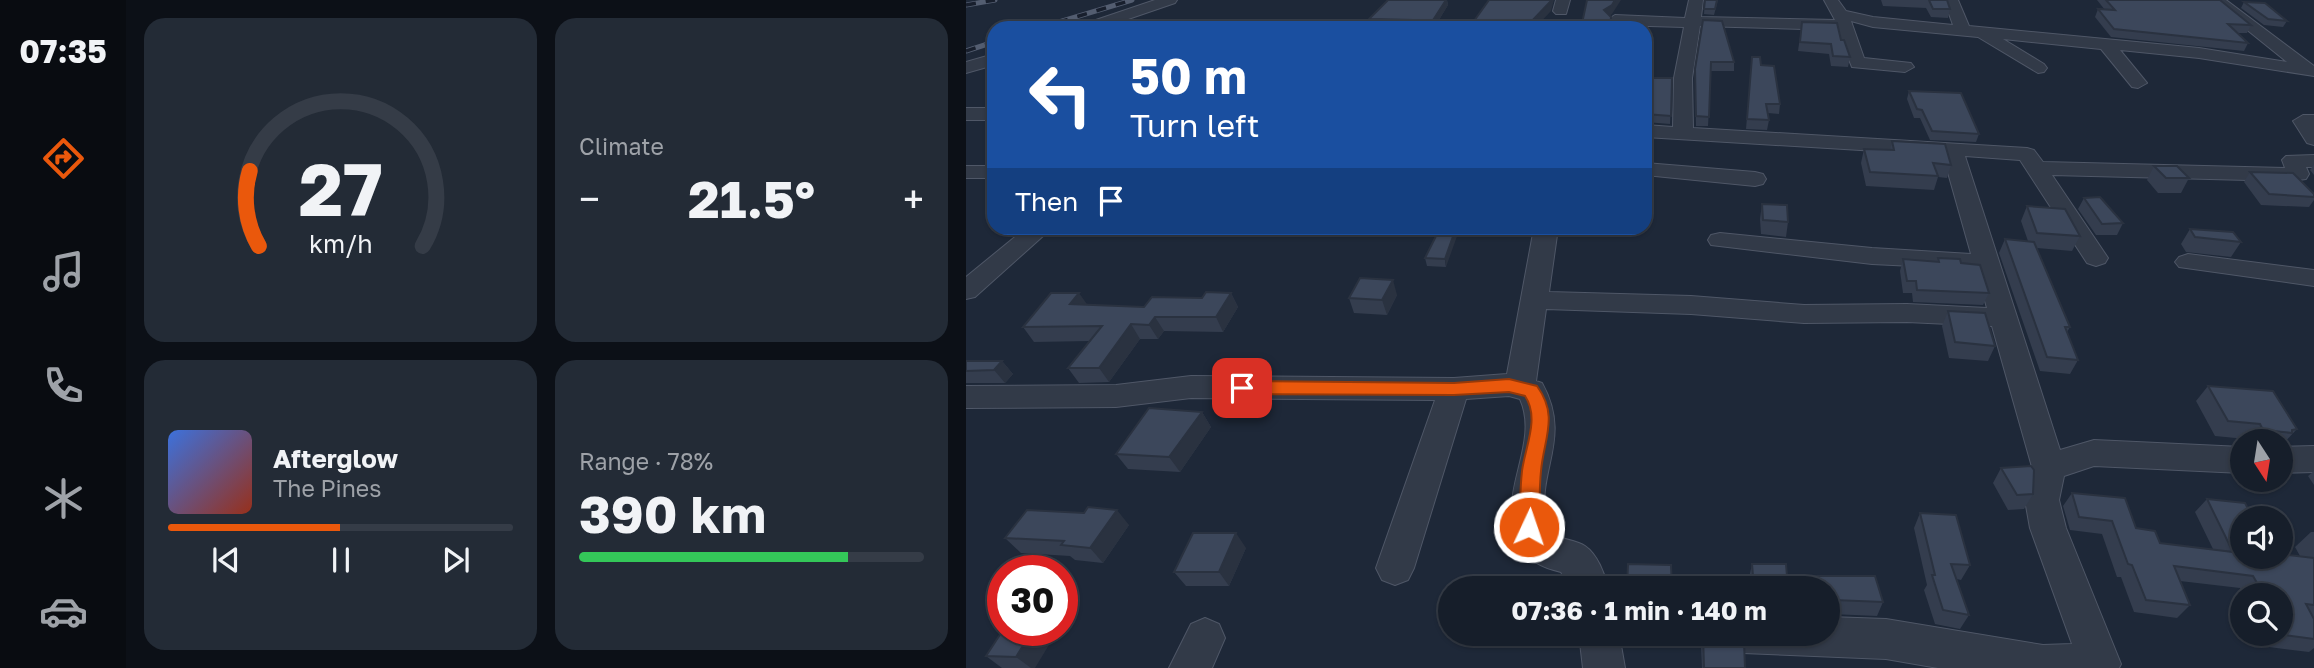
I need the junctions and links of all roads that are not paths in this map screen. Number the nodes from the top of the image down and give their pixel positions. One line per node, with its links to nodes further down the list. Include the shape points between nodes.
1 (1170, 0): 7 (street)
2 (1696, 0): 8 (street)
3 (1951, 0): 9 (street)
4 (2217, 0): 15 (street)
5 (1839, 13): 8 (street); 9 (street, via 1873,22); 12 (street, via 1860,64)
6 (1615, 20): 8 (street)
7 (1108, 21)
8 (1690, 22): 21 (street, via 1677,78)
9 (1971, 31): 10 (street); 14 (street)
10 (2105, 43): 15 (street); 16 (street)
11 (987, 61): 13 (street)
12 (1905, 67)
13 (966, 68)
14 (2038, 68)
15 (2311, 70)
16 (2138, 83)
17 (966, 114): 18 (street)
18 (987, 114)
19 (2314, 121): 22 (street, via 2303,121)
20 (1652, 131): 21 (street)
21 (1683, 133): 23 (street)
22 (2314, 139)
23 (1952, 149): 25 (street, via 2027,154); 32 (street)
24 (2314, 161): 25 (street, via 2293,160 2298,174 2291,175)
25 (2038, 168): 31 (street)
26 (1652, 170): 27 (street)
27 (1755, 179)
28 (1032, 235): 35 (street)
29 (1545, 235): 36 (street)
30 (1720, 240): 32 (street)
31 (2096, 258)
32 (1987, 262): 37 (street)
33 (2188, 262): 34 (street)
34 (2314, 278)
35 (966, 291)
36 (1534, 300): 37 (street, via 1804,314); 38 (street)
37 (2004, 317): 44 (street)
38 (1520, 388): 39 (street); 46 (street, via 1531,391 1539,403 1529,527 1547,552 1573,558)
39 (1454, 389): 40 (street, via 1191,387 1116,396); 45 (street)
40 (966, 397)
41 (2230, 459): 44 (street, via 2094,453)
42 (2314, 459): 43 (street)
43 (2293, 460)
44 (2049, 467): 49 (street, via 2042,500 2048,527)
45 (1395, 568)
46 (1586, 576)
47 (1840, 637): 49 (street, via 1886,639 2043,666)
48 (1601, 646): 50 (street)
49 (2100, 666)
50 (1604, 668)

